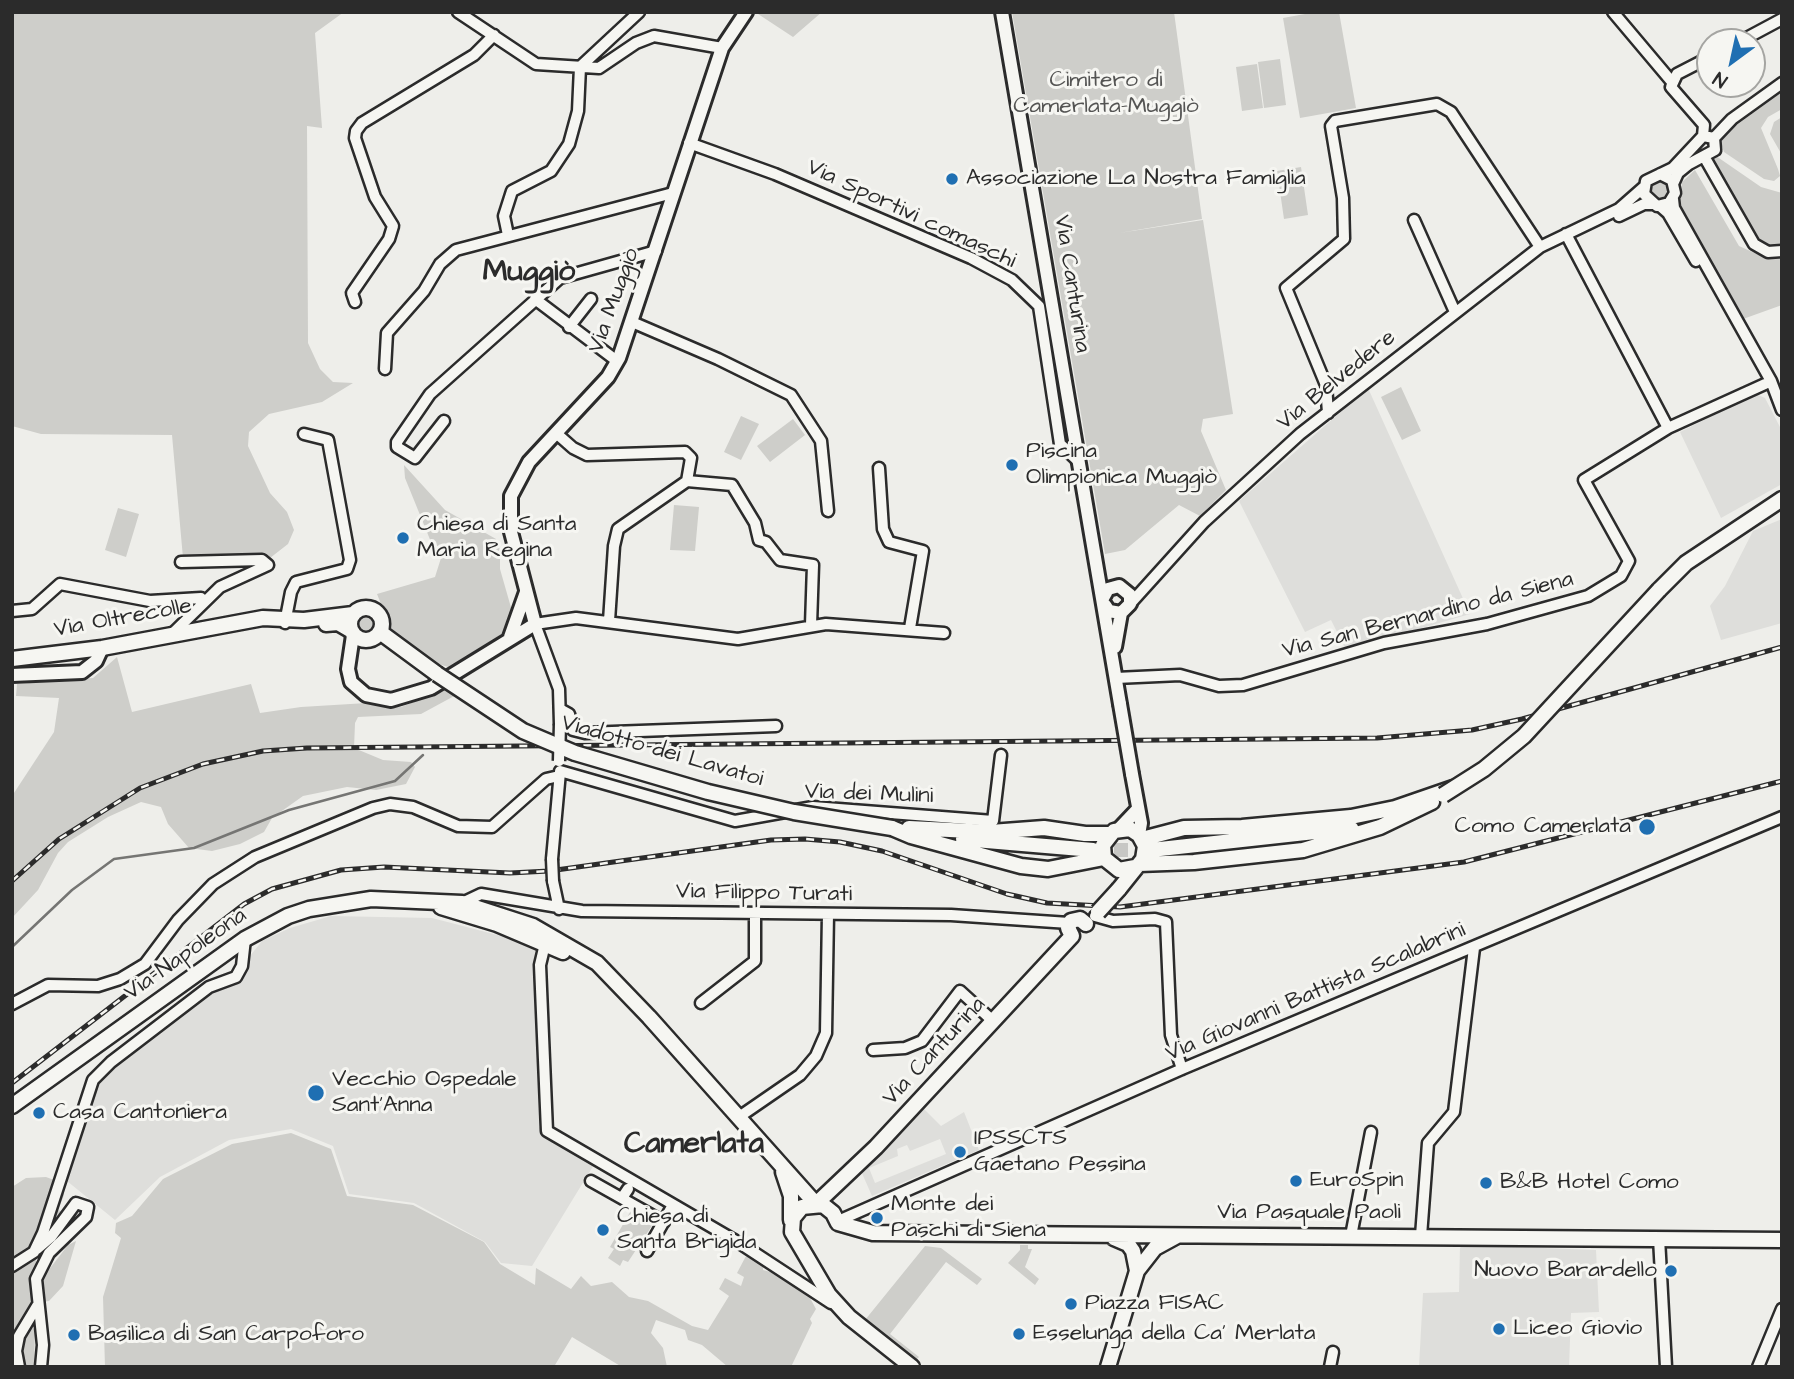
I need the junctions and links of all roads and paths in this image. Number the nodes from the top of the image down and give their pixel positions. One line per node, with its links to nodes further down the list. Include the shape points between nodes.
1 (458, 12): 8 (street)
2 (639, 12): 11 (street)
3 (746, 12): 9 (street, Via Muggiò)
4 (1002, 12): 47 (street, Via Canturina)
5 (1613, 12): 12 (street)
6 (1782, 19): 7 (street)
7 (1765, 28)
8 (494, 35): 11 (street, via 536,64); 34 (street, via 474,55 358,127 355,138 375,197 393,226 352,293)
9 (722, 48): 11 (street, via 654,36 599,68); 15 (street, Via Muggiò)
10 (1696, 65): 12 (street)
11 (580, 67): 25 (street, via 578,111 569,144 551,172 512,191 504,216)
12 (1672, 82): 14 (street, via 1674,95 1704,125)
13 (1782, 83): 14 (street)
14 (1709, 137): 16 (street); 17 (street, via 1715,150)
15 (689, 143): 21 (street, Via Muggiò); 47 (street, Via Sportivi comaschi, via 775,174 1012,280 1039,306 1060,444)
16 (1690, 149): 17 (street, via 1690,155); 18 (street, via 1684,159)
17 (1702, 159): 19 (street, via 1678,173); 29 (street, via 1754,244 1768,252)
18 (1660, 174): 19 (street); 20 (street, via 1650,177)
19 (1673, 184): 22 (street)
20 (1644, 187): 23 (street, via 1644,194); 26 (street, Via Belvedere, via 1627,204)
21 (673, 193): 25 (street); 28 (street, Via Muggiò)
22 (1672, 199): 23 (street); 41 (street, via 1771,381)
23 (1656, 205): 26 (street, Via Belvedere, via 1644,204 1594,227); 40 (street, via 1668,212)
24 (1414, 220): 35 (street)
25 (508, 234): 39 (street, via 456,250 440,264 424,291 387,333)
26 (1566, 234): 27 (street, Via Belvedere); 44 (street)
27 (1540, 247): 35 (street, Via Belvedere); 42 (street, via 1451,112 1437,104 1335,121 1331,126 1343,198 1344,239 1286,288 1326,385)
28 (656, 251): 30 (street); 31 (street, Via Muggiò)
29 (1782, 251)
30 (630, 258): 31 (street); 32 (street, via 560,278)
31 (650, 269): 36 (street, Via Muggiò)
32 (535, 299): 37 (street); 43 (street, via 430,394 397,447 415,458)
33 (591, 299): 37 (street)
34 (355, 302)
35 (1455, 312): 42 (street, Via Belvedere)
36 (632, 322): 38 (street, Via Muggiò); 51 (street, via 791,395 821,441)
37 (569, 327): 38 (street)
38 (617, 361): 45 (street, Via Muggiò, via 608,377)
39 (384, 369)
40 (1765, 384): 41 (street); 44 (street, Via San Bernardino da Siena)
41 (1780, 406)
42 (1328, 413): 54 (street, Via Belvedere, via 1204,522)
43 (444, 421)
44 (1668, 428): 77 (street, Via San Bernardino da Siena, via 1584,480 1628,558 1622,576 1588,596 1517,616 1384,643 1243,685 1219,686 1180,675)
45 (556, 432): 49 (street, via 587,455 689,453); 57 (street, Via Muggiò, via 529,462 511,496 511,532)
46 (304, 434): 63 (street, via 328,440 350,560 346,569 296,582)
47 (1076, 459): 53 (street, Via Canturina)
48 (878, 468): 67 (street, via 883,529 890,541 923,551)
49 (687, 481): 64 (street, via 618,529); 66 (street, via 732,485 755,523 758,540 766,542 780,560 813,565)
50 (1779, 503): 82 (main road, bridge, via 1686,563 1541,720)
51 (828, 511)
52 (181, 562): 58 (street, via 268,562 267,568 220,587)
53 (1095, 562): 55 (street, Via Canturina); 59 (street, Via Canturina)
54 (1152, 581): 56 (street, Via Belvedere); 60 (street, Via Belvedere)
55 (1112, 587): 56 (street); 59 (street)
56 (1128, 590): 60 (street)
57 (526, 591): 65 (street, Via Muggiò); 71 (street)
58 (204, 601): 61 (street, via 150,601 60,584 32,609); 69 (street)
59 (1104, 602): 60 (street, via 1109,611); 75 (street, Via Canturina)
60 (1125, 608): 75 (street, Via Canturina)
61 (12, 611)
62 (353, 614): 63 (main road, Via Oltrecolle); 70 (main road); 70 (main road, Via Oltrecolle, via 364,608 375,610 382,621)
63 (285, 621): 69 (main road, Via Oltrecolle); 70 (main road, Via Oltrecolle, via 304,626 338,623)
64 (609, 621): 65 (street, via 576,618); 66 (street, via 738,639)
65 (535, 624): 71 (street); 78 (street, via 559,689)
66 (811, 625): 67 (street)
67 (910, 628): 68 (street)
68 (944, 633)
69 (172, 634): 72 (main road, Via Oltrecolle)
70 (364, 635): 71 (street, via 351,654 348,672 356,688 391,700 431,688); 73 (main road, Via Oltrecolle)
71 (506, 643)
72 (102, 648): 74 (main road, Via Oltrecolle); 76 (street, via 82,673)
73 (402, 650): 86 (main road, Viadotto dei Lavatoi, bridge, via 523,731 575,753 720,795)
74 (12, 659)
75 (1112, 659): 77 (street, Via Canturina)
76 (12, 674)
77 (1116, 678): 83 (street, Via Canturina, bridge)
78 (560, 709): 79 (street, via 569,714 573,730 584,733); 81 (street, bridge)
79 (776, 726)
80 (1001, 755): 81 (street, Via dei Mulini, via 993,821 813,807 735,821)
81 (559, 769): 94 (street, bridge, via 552,859); 105 (street, via 492,827 458,827 413,807 390,804 255,857 213,884 145,964 98,986 48,985)
82 (1459, 786): 84 (main road, bridge); 84 (main road, bridge)
83 (1137, 810): 87 (street); 88 (street, Via Canturina)
84 (1397, 814): 88 (main road, via 1176,828); 90 (main road, via 1303,850)
85 (1782, 817): 102 (street, Via Giovanni Battista Scalabrini)
86 (892, 828): 87 (main road); 89 (main road); 89 (main road, via 1021,866 1048,869)
87 (1114, 831): 88 (main road, via 1130,829); 89 (main road, via 1103,845)
88 (1144, 842): 90 (main road, via 1145,852)
89 (1104, 859): 90 (main road, via 1124,870); 91 (main road)
90 (1137, 866): 91 (main road)
91 (1118, 889): 97 (main road, bridge)
92 (409, 899): 93 (main road, Via Napoleona, via 450,906); 99 (main road, Via Napoleona, via 371,899 309,909); 100 (main road, Via Napoleona, via 498,924)
93 (462, 902): 94 (street, Via Filippo Turati, via 481,894); 101 (main road, Via Napoleona, via 533,926)
94 (559, 909): 95 (street, Via Filippo Turati)
95 (755, 913): 96 (street, Via Filippo Turati); 104 (street, via 755,961)
96 (828, 914): 98 (street, Via Filippo Turati, via 996,917); 110 (street, via 826,1033 816,1056 800,1075)
97 (1093, 918): 98 (main road, Via Canturina, via 1083,936); 108 (street, via 1160,919 1168,925 1171,1035)
98 (1071, 930): 106 (main road, Via Canturina)
99 (245, 939): 109 (main road, Via Napoleona); 128 (street, via 236,977 209,987 93,1080)
100 (545, 944): 101 (main road, Via Napoleona); 103 (main road, Via Napoleona); 115 (street, via 540,965 547,1131)
101 (566, 945): 103 (main road, Via Napoleona, via 597,963)
102 (1474, 948): 108 (street, Via Giovanni Battista Scalabrini); 124 (street, via 1454,1112 1428,1143)
103 (620, 985): 110 (main road, Via Napoleona)
104 (701, 1003)
105 (12, 1004)
106 (994, 1022): 107 (street, via 960,991 922,1041 905,1048); 114 (main road, Via Canturina)
107 (873, 1050)
108 (1182, 1069): 116 (street, Via Giovanni Battista Scalabrini)
109 (12, 1107)
110 (739, 1117): 112 (main road, Via Napoleona)
111 (1371, 1132): 123 (street)
112 (778, 1161): 114 (main road, Via Napoleona); 119 (main road, Via Napoleona, via 791,1196)
113 (591, 1181): 117 (street, via 625,1194)
114 (821, 1202): 118 (main road, Via Napoleona); 119 (main road, Via Canturina, via 797,1212)
115 (673, 1205): 117 (street); 132 (street)
116 (866, 1207): 118 (street, Via Giovanni Battista Scalabrini); 120 (street, via 862,1219)
117 (663, 1222): 127 (street)
118 (838, 1222): 120 (main road, Via Pasquale Paoli)
119 (791, 1226): 132 (main road, Via Napoleona)
120 (873, 1233): 121 (main road, Via Pasquale Paoli)
121 (1099, 1234): 122 (main road, Via Pasquale Paoli); 130 (main road, via 1128,1244)
122 (1181, 1235): 123 (main road, Via Pasquale Paoli); 130 (main road, via 1155,1248)
123 (1351, 1236): 124 (main road, Via Pasquale Paoli)
124 (1421, 1236): 125 (main road, Via Pasquale Paoli)
125 (1658, 1238): 126 (main road, Via Pasquale Paoli); 140 (street)
126 (1782, 1240)
127 (647, 1251)
128 (34, 1252): 129 (street); 131 (street, via 76,1203 88,1208 86,1217 40,1268)
129 (12, 1266)
130 (1137, 1271): 138 (main road)
131 (37, 1306): 135 (street, via 19,1336); 136 (street)
132 (837, 1306): 137 (main road, Via Napoleona)
133 (1782, 1309): 141 (street)
134 (1333, 1352): 139 (street)
135 (19, 1367)
136 (41, 1367)
137 (912, 1367)
138 (1108, 1367)
139 (1330, 1367)
140 (1666, 1367)
141 (1758, 1367)

